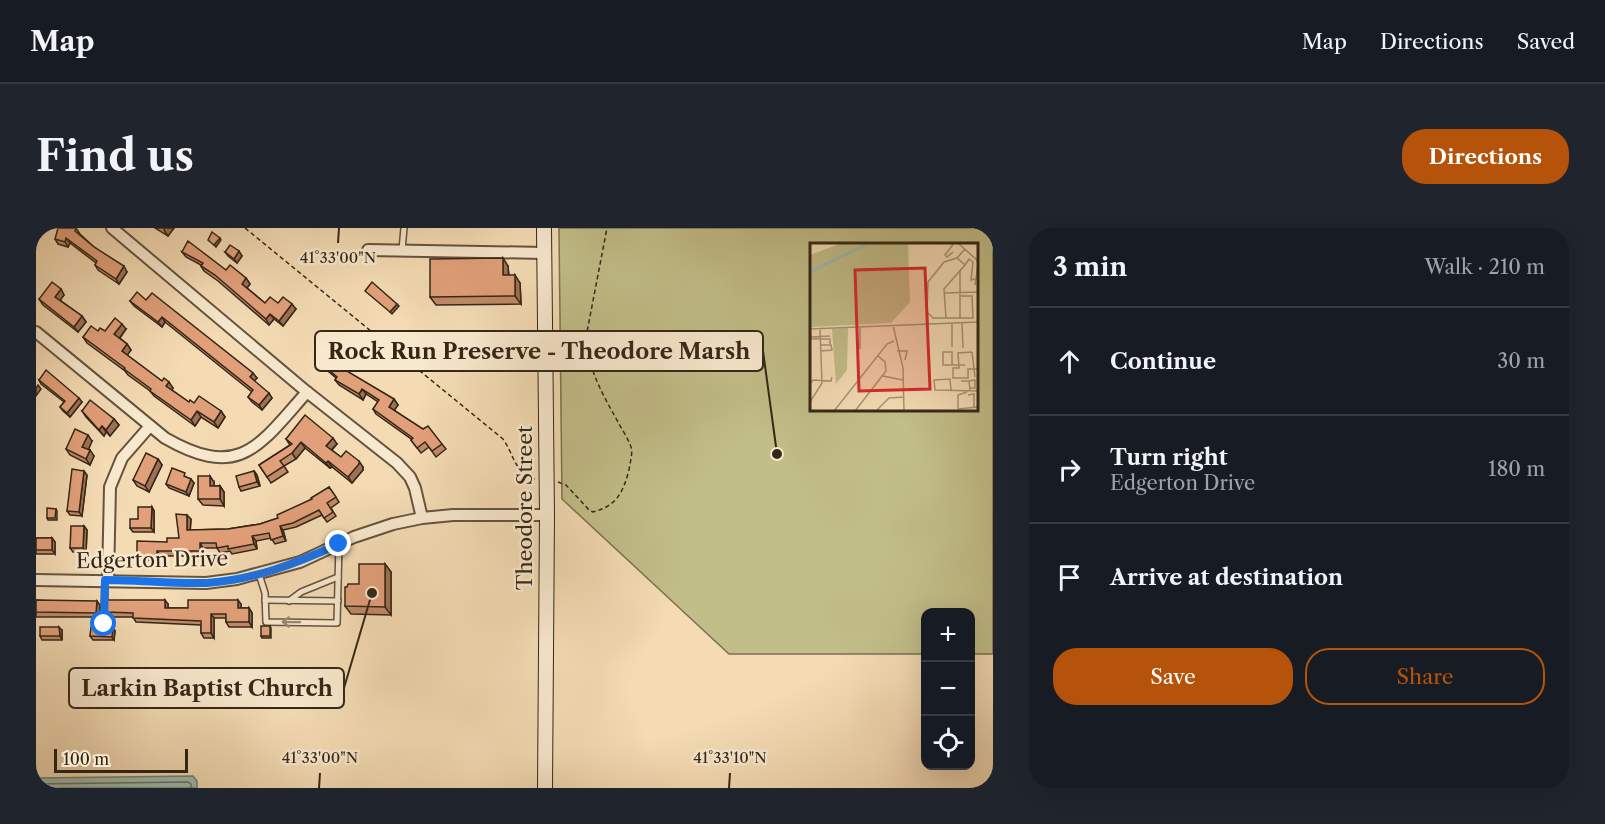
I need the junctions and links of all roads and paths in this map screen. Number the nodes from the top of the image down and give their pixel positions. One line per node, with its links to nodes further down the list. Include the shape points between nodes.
1 (112, 228): 10 (street)
2 (245, 228): 12 (path, via 503,439 522,473)
3 (404, 228): 7 (lane)
4 (544, 228): 8 (street, Theodore Street)
5 (607, 228): 12 (path, via 587,345 597,383 631,446 624,488 609,506 593,512 566,485)
6 (368, 250): 7 (street)
7 (402, 250): 8 (street)
8 (545, 253): 12 (street, Theodore Street)
9 (36, 332): 11 (street)
10 (307, 392): 11 (street, via 258,446 232,457 210,458 186,451); 14 (street, via 410,477)
11 (150, 426): 19 (street, via 122,458 110,487)
12 (546, 480): 13 (street, Theodore Street)
13 (547, 515): 14 (street, Edgerton Drive); 24 (street, Theodore Street)
14 (422, 518): 15 (street, Edgerton Drive)
15 (339, 544): 16 (street, Edgerton Drive, via 300,562); 17 (lane)
16 (259, 574): 19 (street, Edgerton Drive, via 206,583); 20 (lane)
17 (338, 577): 21 (lane); 22 (lane)
18 (36, 580): 19 (street, Edgerton Drive)
19 (106, 580): 23 (lane)
20 (265, 600): 21 (lane); 22 (lane, one-way to 20, via 337,623 266,622)
21 (289, 601): 22 (lane)
22 (338, 601)
23 (104, 624)
24 (545, 788)

